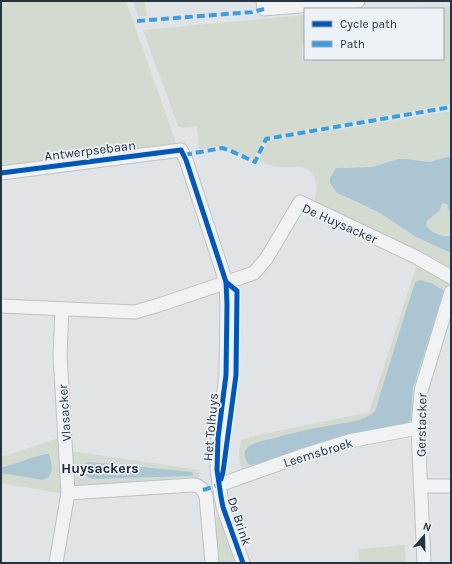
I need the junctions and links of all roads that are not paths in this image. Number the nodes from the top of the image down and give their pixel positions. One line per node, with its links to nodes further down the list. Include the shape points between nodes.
1 (263, 1): 2 (street, via 264,9)
2 (358, 1)
3 (181, 150): 4 (street, Antwerpsebaan); 6 (street, Het Tolhuys)
4 (1, 173)
5 (451, 277): 6 (street, De Huysacker, via 416,257 300,202 266,259 254,273)
6 (226, 282): 9 (street, De Huysacker, via 135,312); 11 (street, Het Tolhuys, via 226,375 218,438)
7 (451, 292): 10 (street, Gerstacker, via 420,391)
8 (1, 306): 9 (street, De Huysacker)
9 (62, 309): 14 (street, Vlasacker, via 60,355)
10 (418, 428): 11 (street, Leemsbroek, via 349,441); 12 (street, Gerstacker)
11 (219, 485): 17 (street, De Brink, via 223,507)
12 (421, 486): 13 (street); 18 (street, Gerstacker)
13 (451, 486)
14 (68, 493): 15 (street, Vlasacker); 16 (street, De Brink, via 198,486 206,496)
15 (56, 563)
16 (212, 563)
17 (243, 563)
18 (424, 563)

